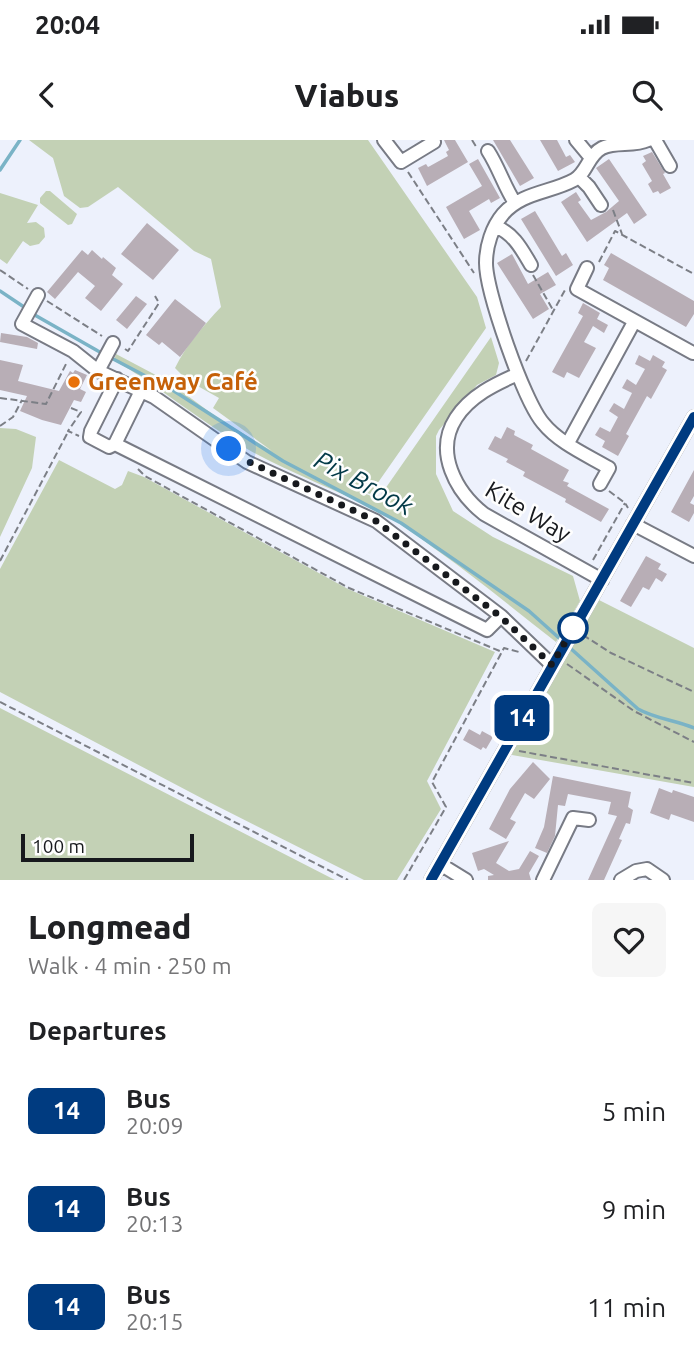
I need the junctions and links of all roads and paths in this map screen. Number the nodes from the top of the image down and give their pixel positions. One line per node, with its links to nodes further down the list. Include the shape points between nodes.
1 (384, 140): 8 (street)
2 (576, 140): 7 (street)
3 (648, 140): 7 (street, via 604,147)
4 (655, 140): 9 (street)
5 (434, 142): 8 (street)
6 (488, 151): 11 (street)
7 (591, 158): 10 (street)
8 (401, 162): 19 (path, via 474,272)
9 (670, 166)
10 (579, 177): 11 (street); 12 (street)
11 (515, 204): 13 (street)
12 (601, 205): 14 (path, via 612,206)
13 (495, 226): 15 (street, via 515,239); 19 (street, via 487,252)
14 (622, 235): 16 (path, via 615,231 595,270); 18 (path)
15 (531, 265): 23 (path)
16 (587, 268): 20 (street)
17 (0, 270): 21 (path)
18 (694, 274)
19 (489, 283): 29 (street)
20 (577, 289): 23 (path, via 564,290); 24 (street)
21 (38, 295): 25 (path); 26 (street, via 22,324)
22 (155, 296): 25 (path, via 159,303 128,351)
23 (554, 310): 29 (path)
24 (634, 322): 27 (street); 39 (street)
25 (113, 343): 28 (street)
26 (73, 351): 28 (street); 33 (path, via 46,404)
27 (694, 353)
28 (97, 371): 30 (street)
29 (518, 374): 39 (street, via 539,418); 48 (street, Kite Way, via 478,395 456,418 448,453 453,480 484,514)
30 (117, 379): 31 (street); 40 (street, via 90,438 109,447)
31 (141, 391): 40 (street); 50 (street, via 247,461 376,521)
32 (0, 398): 33 (path)
33 (23, 400): 36 (path, via 13,417)
34 (71, 408): 37 (path, via 80,412)
35 (694, 417): 45 (street)
36 (0, 426)
37 (68, 431): 38 (path); 47 (path)
38 (89, 440)
39 (568, 443): 42 (street, via 608,468)
40 (114, 444): 50 (street, via 487,630)
41 (137, 469): 52 (path, via 349,587)
42 (600, 484): 43 (path)
43 (625, 503): 44 (path); 48 (path)
44 (628, 509)
45 (633, 524): 46 (street); 49 (street)
46 (694, 556)
47 (0, 561)
48 (586, 571): 49 (street, Kite Way)
49 (602, 580): 51 (street)
50 (501, 617): 54 (street)
51 (572, 631): 54 (street); 55 (path)
52 (502, 652): 53 (path, via 505,648); 63 (path, via 432,782 446,807)
53 (527, 653)
54 (556, 659): 57 (path, via 634,711); 58 (street)
55 (694, 692)
56 (0, 702): 62 (path)
57 (694, 742)
58 (505, 748): 59 (path); 61 (street)
59 (694, 783)
60 (589, 820): 66 (street, via 573,818)
61 (439, 864): 64 (street); 65 (street)
62 (348, 880)
63 (404, 880)
64 (431, 880)
65 (466, 880)
66 (542, 880)
67 (621, 880): 68 (street, via 647,869)
68 (663, 880)

